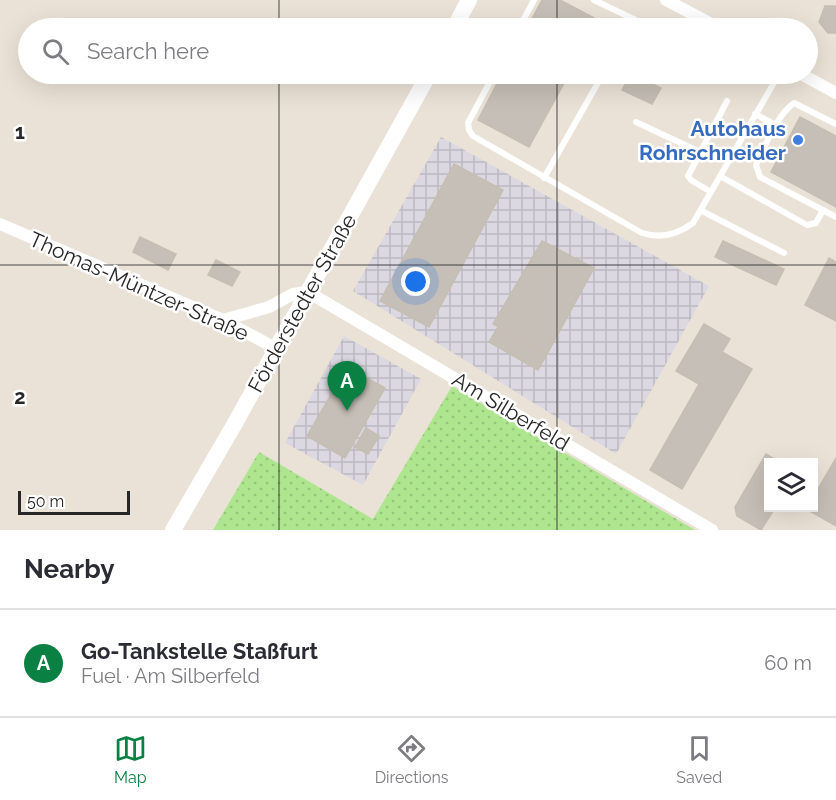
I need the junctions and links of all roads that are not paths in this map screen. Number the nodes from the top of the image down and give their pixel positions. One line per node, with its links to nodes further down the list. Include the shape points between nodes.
1 (469, 0): 5 (main road)
2 (534, 0): 6 (lane)
3 (594, 0): 7 (lane)
4 (666, 0): 8 (street)
5 (459, 18)
6 (524, 18)
7 (632, 18)
8 (699, 18)
9 (818, 83): 14 (street)
10 (423, 84): 29 (main road, Förderstedter Straße)
11 (489, 84): 22 (lane, via 468,123 469,130)
12 (597, 84): 22 (lane)
13 (773, 84): 16 (lane)
14 (836, 93)
15 (727, 101): 20 (lane)
16 (755, 114): 19 (lane); 21 (lane)
17 (636, 122): 20 (lane)
18 (836, 124): 19 (lane, via 794,103)
19 (776, 125): 24 (lane, via 756,165 760,177)
20 (700, 152): 23 (lane, via 688,176)
21 (720, 176): 23 (lane); 24 (lane, via 807,225 816,223)
22 (544, 178): 25 (lane, via 653,237 683,230)
23 (711, 192): 25 (lane)
24 (823, 210): 26 (lane)
25 (702, 211): 28 (lane)
26 (836, 217)
27 (0, 225): 30 (street, Thomas-Müntzer-Straße)
28 (784, 253)
29 (308, 292): 30 (street); 31 (main road, Förderstedter Straße); 33 (street, Am Silberfeld)
30 (223, 320): 31 (street, Thomas-Müntzer-Straße)
31 (277, 349): 32 (main road, Förderstedter Straße)
32 (173, 530)
33 (712, 530)

